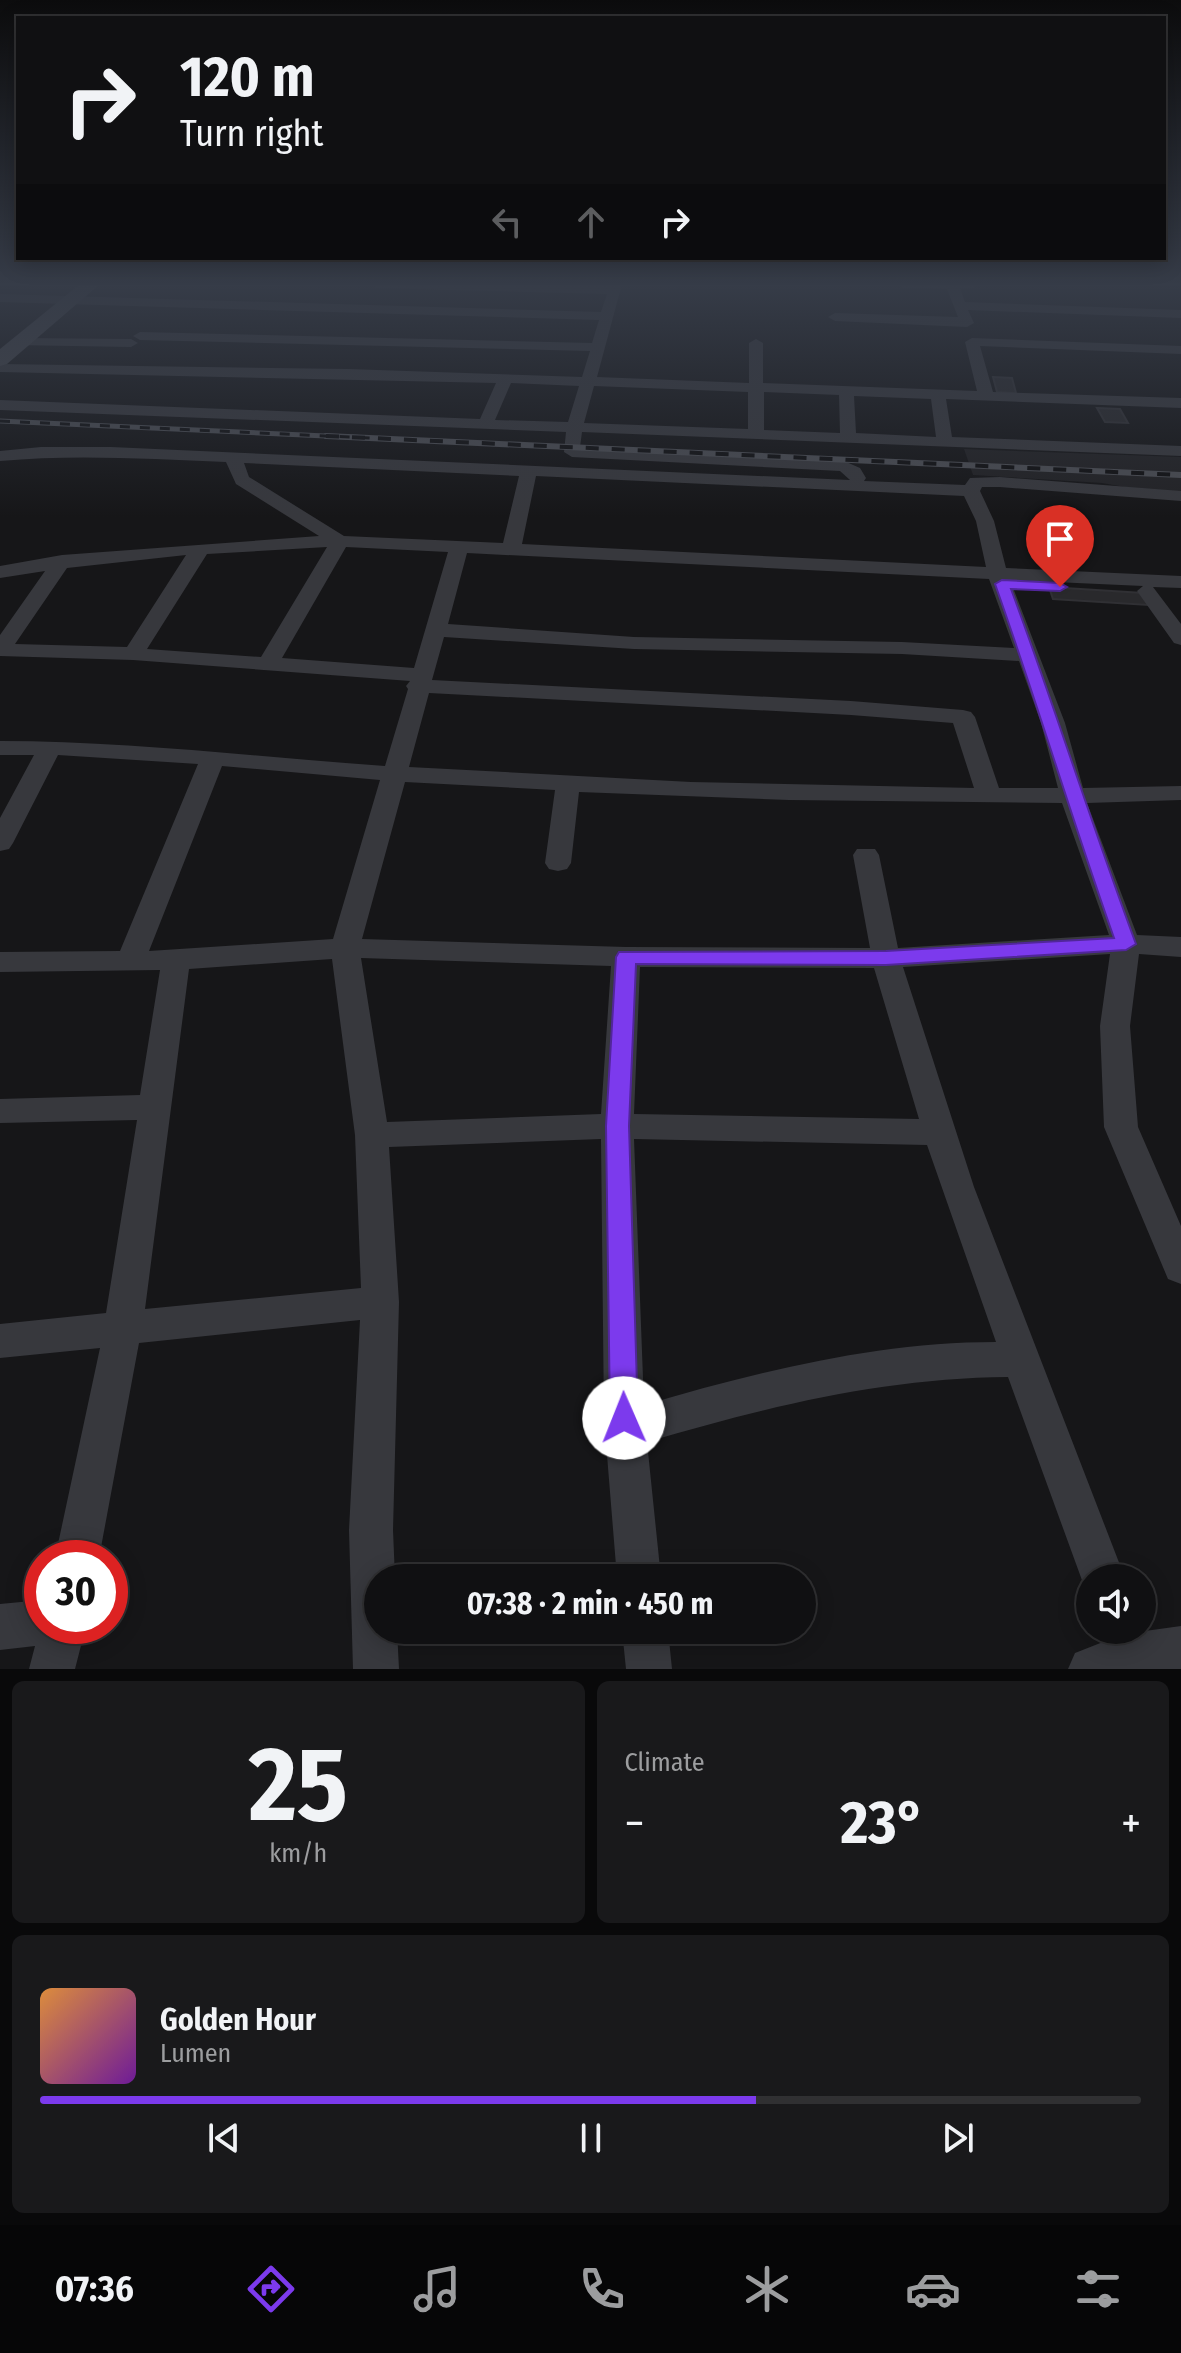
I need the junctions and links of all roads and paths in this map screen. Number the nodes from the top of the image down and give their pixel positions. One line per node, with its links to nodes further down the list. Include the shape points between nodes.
1 (115, 362): 7 (street)
2 (356, 362): 9 (street)
3 (593, 362): 11 (street)
4 (757, 362): 12 (street)
5 (977, 362): 15 (street)
6 (0, 368): 7 (street)
7 (107, 370): 9 (street)
8 (426, 376): 9 (street); 10 (street); 18 (street)
9 (344, 378)
10 (505, 379): 11 (street); 20 (street)
11 (587, 383): 19 (street); 21 (street)
12 (758, 389): 13 (street); 19 (street); 22 (street)
13 (846, 391): 14 (street); 23 (street)
14 (938, 394): 15 (street); 24 (street)
15 (986, 395): 16 (street)
16 (1181, 403)
17 (0, 405): 18 (street)
18 (403, 408): 20 (street)
19 (671, 409): 21 (street); 22 (street)
20 (486, 423): 21 (street)
21 (574, 427): 29 (street, via 569,450 577,454 844,466 854,472)
22 (756, 434): 23 (street)
23 (848, 439): 24 (street)
24 (945, 443): 25 (street)
25 (1181, 451)
26 (0, 456): 27 (street, via 81,451)
27 (233, 458): 28 (street); 32 (street, via 242,480)
28 (529, 471): 29 (street); 35 (street)
29 (859, 485): 30 (street)
30 (971, 491): 31 (street, via 976,482 1000,482); 38 (street, via 985,521)
31 (1181, 496)
32 (340, 541): 33 (street); 34 (street); 46 (street)
33 (459, 548): 35 (street); 42 (street)
34 (200, 549): 36 (street); 44 (street)
35 (511, 551): 38 (street)
36 (62, 561): 37 (street); 44 (street, via 0,650)
37 (0, 572)
38 (1000, 580): 39 (street, via 1045,576); 40 (street); 45 (street)
39 (1181, 582)
40 (1147, 591): 41 (street); 43 (street)
41 (1181, 592)
42 (436, 630): 45 (street, via 634,643); 47 (street)
43 (1181, 639)
44 (133, 654): 46 (street)
45 (1027, 655): 55 (street)
46 (267, 665): 47 (street)
47 (419, 680): 51 (street); 54 (street, via 963,717)
48 (50, 747): 49 (street); 50 (street); 56 (street)
49 (0, 748)
50 (213, 758): 51 (street); 64 (street)
51 (394, 774): 52 (street); 61 (street)
52 (568, 783): 54 (street); 58 (street)
53 (1181, 793): 55 (street)
54 (989, 795): 55 (street)
55 (1073, 796): 59 (street)
56 (0, 843)
57 (866, 855): 63 (street)
58 (558, 863)
59 (1126, 944): 60 (street); 63 (street); 72 (street, via 1115,1026 1121,1127)
60 (1181, 947)
61 (345, 948): 62 (street); 65 (street); 71 (street)
62 (626, 957): 63 (street); 69 (street)
63 (886, 958): 70 (street)
64 (131, 960): 65 (street); 66 (street)
65 (176, 960): 67 (street)
66 (0, 962)
67 (154, 1107): 68 (street); 74 (street)
68 (0, 1111)
69 (617, 1126): 70 (street); 71 (street); 77 (street)
70 (940, 1132): 76 (street)
71 (372, 1135): 73 (street)
72 (1181, 1268)
73 (380, 1302): 74 (street); 88 (street, via 371,1530)
74 (123, 1329): 75 (street); 78 (street)
75 (0, 1341)
76 (1021, 1359): 77 (street, via 931,1361 843,1373); 80 (street)
77 (625, 1429): 79 (street)
78 (81, 1540)
79 (638, 1564)
80 (1098, 1564)
81 (24, 1625): 82 (street)
82 (0, 1627)
83 (58, 1644): 87 (street)
84 (646, 1644): 89 (street)
85 (1181, 1649): 86 (street)
86 (1120, 1656)
87 (52, 1669)
88 (376, 1669)
89 (649, 1669)

